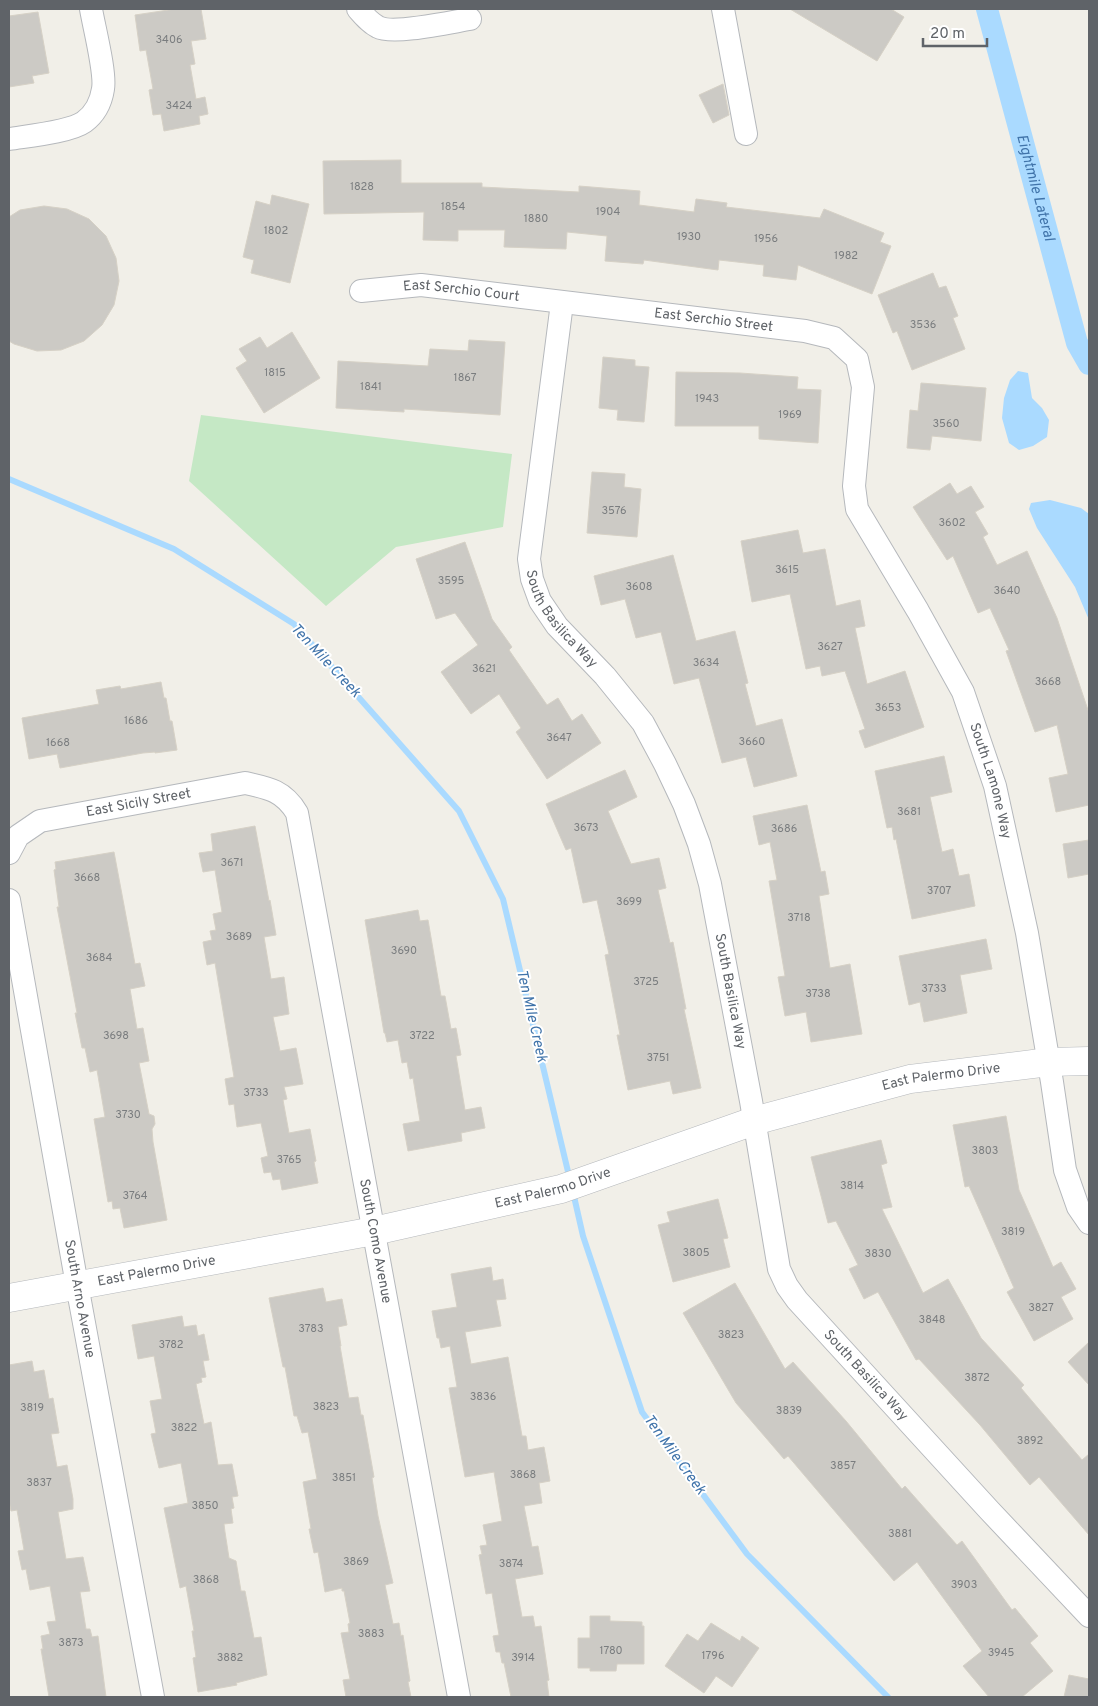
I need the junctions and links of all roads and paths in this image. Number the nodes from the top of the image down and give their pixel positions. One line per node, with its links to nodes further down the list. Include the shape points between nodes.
1 (91, 9): 6 (street, via 104,88 98,106 84,122 68,129)
2 (358, 9): 4 (street, via 379,28 396,30)
3 (723, 9): 5 (street)
4 (470, 19)
5 (746, 134)
6 (9, 139)
7 (361, 291): 8 (street, East Serchio Court, via 421,285)
8 (562, 302): 9 (street, East Serchio Street, via 805,331 834,338); 15 (street, South Basilica Way, via 529,559 532,578 540,601 556,626 605,676 643,723 684,804 700,844 710,884)
9 (857, 359): 14 (street, South Lamone Way, via 862,387 854,486 857,509 963,692 995,786 1027,933)
10 (280, 793): 11 (street, East Sicily Street, via 245,783 40,820 18,836); 17 (street, South Como Avenue, via 291,802 297,813)
11 (9, 852)
12 (9, 900): 18 (street, South Arno Avenue)
13 (1089, 1061): 14 (street, East Palermo Drive)
14 (1049, 1062): 15 (street, East Palermo Drive, via 910,1079); 16 (street, South Lamone Way, via 1065,1170 1078,1207)
15 (754, 1121): 17 (street, East Palermo Drive, via 572,1185); 20 (street, South Basilica Way, via 779,1268 787,1286 869,1380)
16 (1089, 1223)
17 (374, 1231): 18 (street, East Palermo Drive); 22 (street, South Como Avenue)
18 (77, 1285): 19 (street, East Palermo Drive); 21 (street, South Arno Avenue)
19 (10, 1299)
20 (1089, 1616)
21 (153, 1697)
22 (459, 1697)

